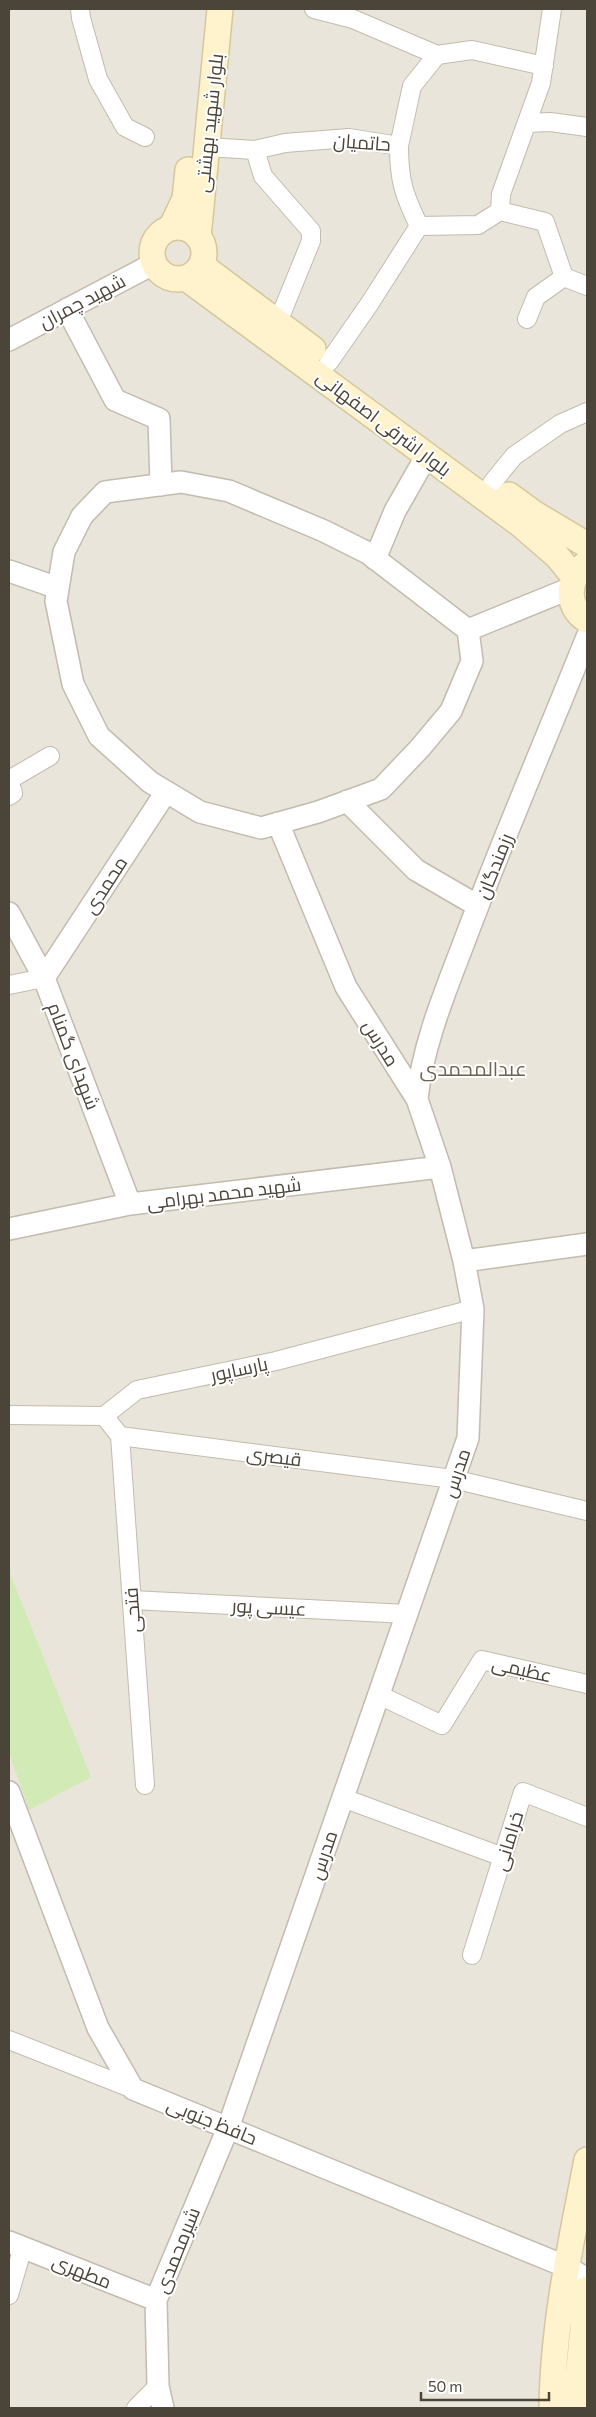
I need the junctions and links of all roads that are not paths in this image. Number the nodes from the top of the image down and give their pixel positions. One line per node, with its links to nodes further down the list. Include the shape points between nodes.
1 (80, 9): 10 (street, via 98,79 125,127)
2 (204, 9): 16 (main road, بلوار شهید بهشتی, via 186,199)
3 (220, 9): 12 (main road, بلوار شهید بهشتی)
4 (314, 9): 6 (street, via 353,20)
5 (552, 9): 7 (street)
6 (437, 55): 7 (street, via 472,50); 11 (street, حاتمیان, via 412,86)
7 (544, 66): 8 (street)
8 (528, 123): 9 (street); 14 (street, via 501,194)
9 (587, 127)
10 (145, 137)
11 (400, 146): 13 (street, حاتمیان, via 349,138 285,143); 15 (street, via 399,173 404,195)
12 (206, 147): 13 (street, حاتمیان); 17 (main road, بلوار شهید بهشتی)
13 (255, 150): 24 (street, via 263,176 311,231 311,241)
14 (500, 211): 15 (street, via 478,225); 20 (street, via 545,222)
15 (419, 226): 26 (street)
16 (171, 228): 17 (main road, via 186,228); 18 (main road, via 163,232 154,246)
17 (198, 237): 19 (main road, via 204,250)
18 (155, 263): 19 (main road, via 166,276 173,278); 22 (street, شهید چمران)
19 (194, 271): 24 (main road, بلوار اشرفی اصفهانی); 28 (main road, بلوار اشرفی اصفهانی)
20 (564, 277): 21 (street); 23 (street, via 536,297)
21 (587, 286)
22 (67, 309): 25 (street, شهید چمران); 30 (street, via 115,400 159,419)
23 (527, 319)
24 (278, 322): 26 (main road, بلوار اشرفی اصفهانی)
25 (9, 340)
26 (329, 362): 29 (main road, بلوار اشرفی اصفهانی)
27 (587, 412): 29 (street, via 560,424 514,456)
28 (427, 455): 32 (street, via 395,511); 34 (main road, بلوار اشرفی اصفهانی, via 520,524)
29 (492, 482): 31 (main road, بلوار اشرفی اصفهانی, via 535,514)
30 (161, 484): 32 (street, via 181,482 228,491 324,531); 35 (street, via 105,492 82,516 64,552)
31 (587, 545)
32 (375, 559): 37 (street)
33 (9, 571): 35 (street)
34 (577, 576): 36 (main road, via 576,610); 37 (street)
35 (58, 588): 40 (street, via 56,601 73,684 99,736 150,782)
36 (587, 620)
37 (468, 630): 42 (street, via 472,661 451,711 381,789)
38 (587, 637): 44 (street, رزمندگان)
39 (50, 756): 41 (street, via 9,780 13,793)
40 (166, 792): 43 (street, via 200,812 261,828); 46 (street, محمدی)
41 (9, 796)
42 (347, 802): 43 (street); 44 (street, via 416,870)
43 (278, 823): 48 (street, مدرس, via 346,987)
44 (478, 906): 48 (street, رزمندگان, via 436,1017 420,1070)
45 (9, 913): 46 (street, شهدای گمنام)
46 (44, 978): 47 (street); 50 (street, شهدای گمنام)
47 (9, 985)
48 (417, 1100): 49 (street, مدرس)
49 (440, 1167): 50 (street, شهید محمد بهرامی); 53 (street, مدرس)
50 (130, 1204): 51 (street, شهید محمد بهرامی)
51 (9, 1229)
52 (587, 1244): 53 (street)
53 (464, 1261): 54 (street, مدرس)
54 (473, 1309): 56 (street, پارساپور, via 276,1361 137,1390); 58 (street, مدرس, via 468,1438)
55 (9, 1415): 56 (street)
56 (104, 1416): 57 (street)
57 (120, 1436): 58 (street, قیصری); 60 (street, فتحی)
58 (453, 1479): 59 (street, قیصری); 61 (street, مدرس)
59 (587, 1511)
60 (132, 1600): 61 (street, عیسی پور); 64 (street, فتحی)
61 (407, 1614): 63 (street, مدرس)
62 (587, 1684): 63 (street, عظیمی, via 482,1660 442,1725)
63 (379, 1695): 66 (street, مدرس)
64 (145, 1785)
65 (9, 1792): 71 (street, via 98,2028)
66 (343, 1798): 68 (street); 72 (street, مدرس)
67 (587, 1816): 68 (street, خرامانی, via 523,1792)
68 (502, 1857): 69 (street, خرامانی)
69 (472, 1955)
70 (9, 2040): 71 (street)
71 (132, 2089): 72 (street, حافظ جنوبی)
72 (228, 2128): 75 (street, حافظ جنوبی); 78 (street, شیرمحمدی)
73 (587, 2160): 75 (main road)
74 (16, 2245): 77 (street); 78 (street, مطهری)
75 (577, 2273): 82 (main road, via 554,2355)
76 (587, 2289): 83 (main road)
77 (9, 2295)
78 (156, 2300): 79 (street, شیرمحمدی)
79 (158, 2386): 80 (street); 81 (street, شیرمحمدی)
80 (136, 2408)
81 (163, 2408)
82 (552, 2408)
83 (575, 2408)

